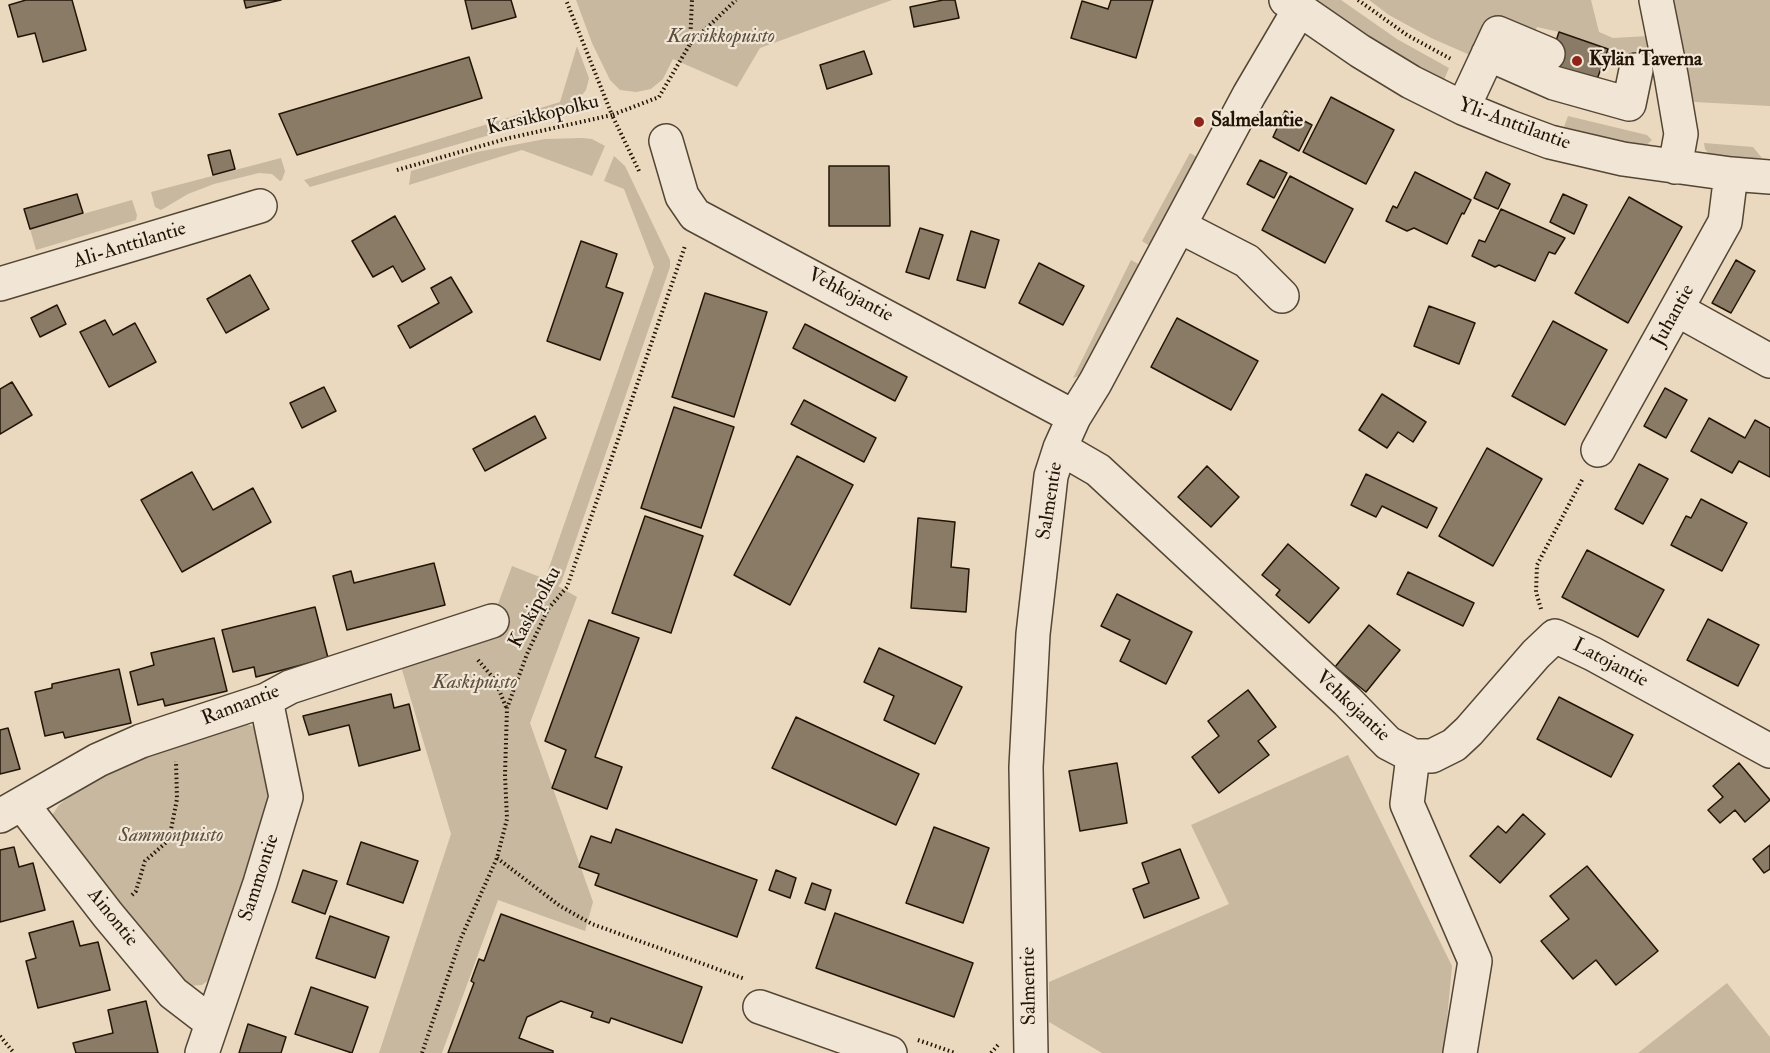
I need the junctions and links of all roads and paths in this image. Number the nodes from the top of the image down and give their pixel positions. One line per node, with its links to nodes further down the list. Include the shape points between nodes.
1 (566, 0): 11 (path, Karsikkopolku)
2 (692, 0): 6 (path)
3 (736, 0): 6 (path)
4 (1656, 0): 13 (street, via 1681,134)
5 (1292, 5): 10 (street, Yli-Anttilantie, via 1411,82); 19 (street, Salmentie)
6 (690, 44): 11 (path, via 659,97)
7 (1488, 54): 8 (street, via 1498,33); 9 (street, via 1554,83 1629,104); 10 (street)
8 (1548, 54)
9 (1636, 70)
10 (1463, 108): 13 (street, Yli-Anttilantie, via 1550,142)
11 (612, 115): 14 (path, Karsikkopolku, via 509,138)
12 (666, 141): 18 (street, via 682,195)
13 (1675, 167): 15 (street, Yli-Anttilantie)
14 (397, 170)
15 (1731, 174): 16 (street, Yli-Anttilantie); 22 (street, Juhantie, via 1725,222)
16 (1770, 177)
17 (260, 206): 20 (street, Ali-Anttilantie)
18 (695, 215): 24 (street, Vehkojantie); 31 (path, Kaskipolku, via 567,587 549,609)
19 (1179, 226): 21 (street, via 1247,261); 24 (street, Salmentie)
20 (0, 284)
21 (1282, 296)
22 (1678, 310): 23 (street); 26 (street, Juhantie)
23 (1770, 361)
24 (1074, 417): 25 (street, Salmentie)
25 (1060, 448): 34 (street, Vehkojantie, via 1098,470 1388,743); 45 (street, Salmentie, via 1051,476 1033,634 1026,766)
26 (1598, 450): 29 (path, via 1537,565 1536,592 1543,616)
27 (492, 621): 28 (street, Rannantie)
28 (449, 635): 30 (street, Rannantie, via 290,687); 31 (path, via 473,654 495,680)
29 (1555, 636): 33 (street, Latojantie); 34 (street, Latojantie, via 1454,745 1432,756)
30 (266, 700): 32 (street, Rannantie); 40 (street, Sammontie, via 286,797)
31 (507, 708): 36 (path, Kaskipolku, via 507,819)
32 (165, 734): 35 (street, Rannantie, via 98,760); 37 (path, via 176,760 177,785 169,840 145,861 136,891)
33 (1770, 751)
34 (1413, 756): 46 (street, via 1407,804 1474,961)
35 (11, 810): 37 (street, Ainontie)
36 (496, 858): 38 (path, via 560,906 592,924); 43 (path, Kaskipolku, via 461,938)
37 (108, 915): 40 (street, Ainontie)
38 (756, 994): 41 (street)
39 (0, 1036): 42 (path)
40 (207, 1038)
41 (904, 1046): 44 (path)
42 (14, 1053)
43 (422, 1053)
44 (955, 1053)
45 (1031, 1053)
46 (1460, 1053)

